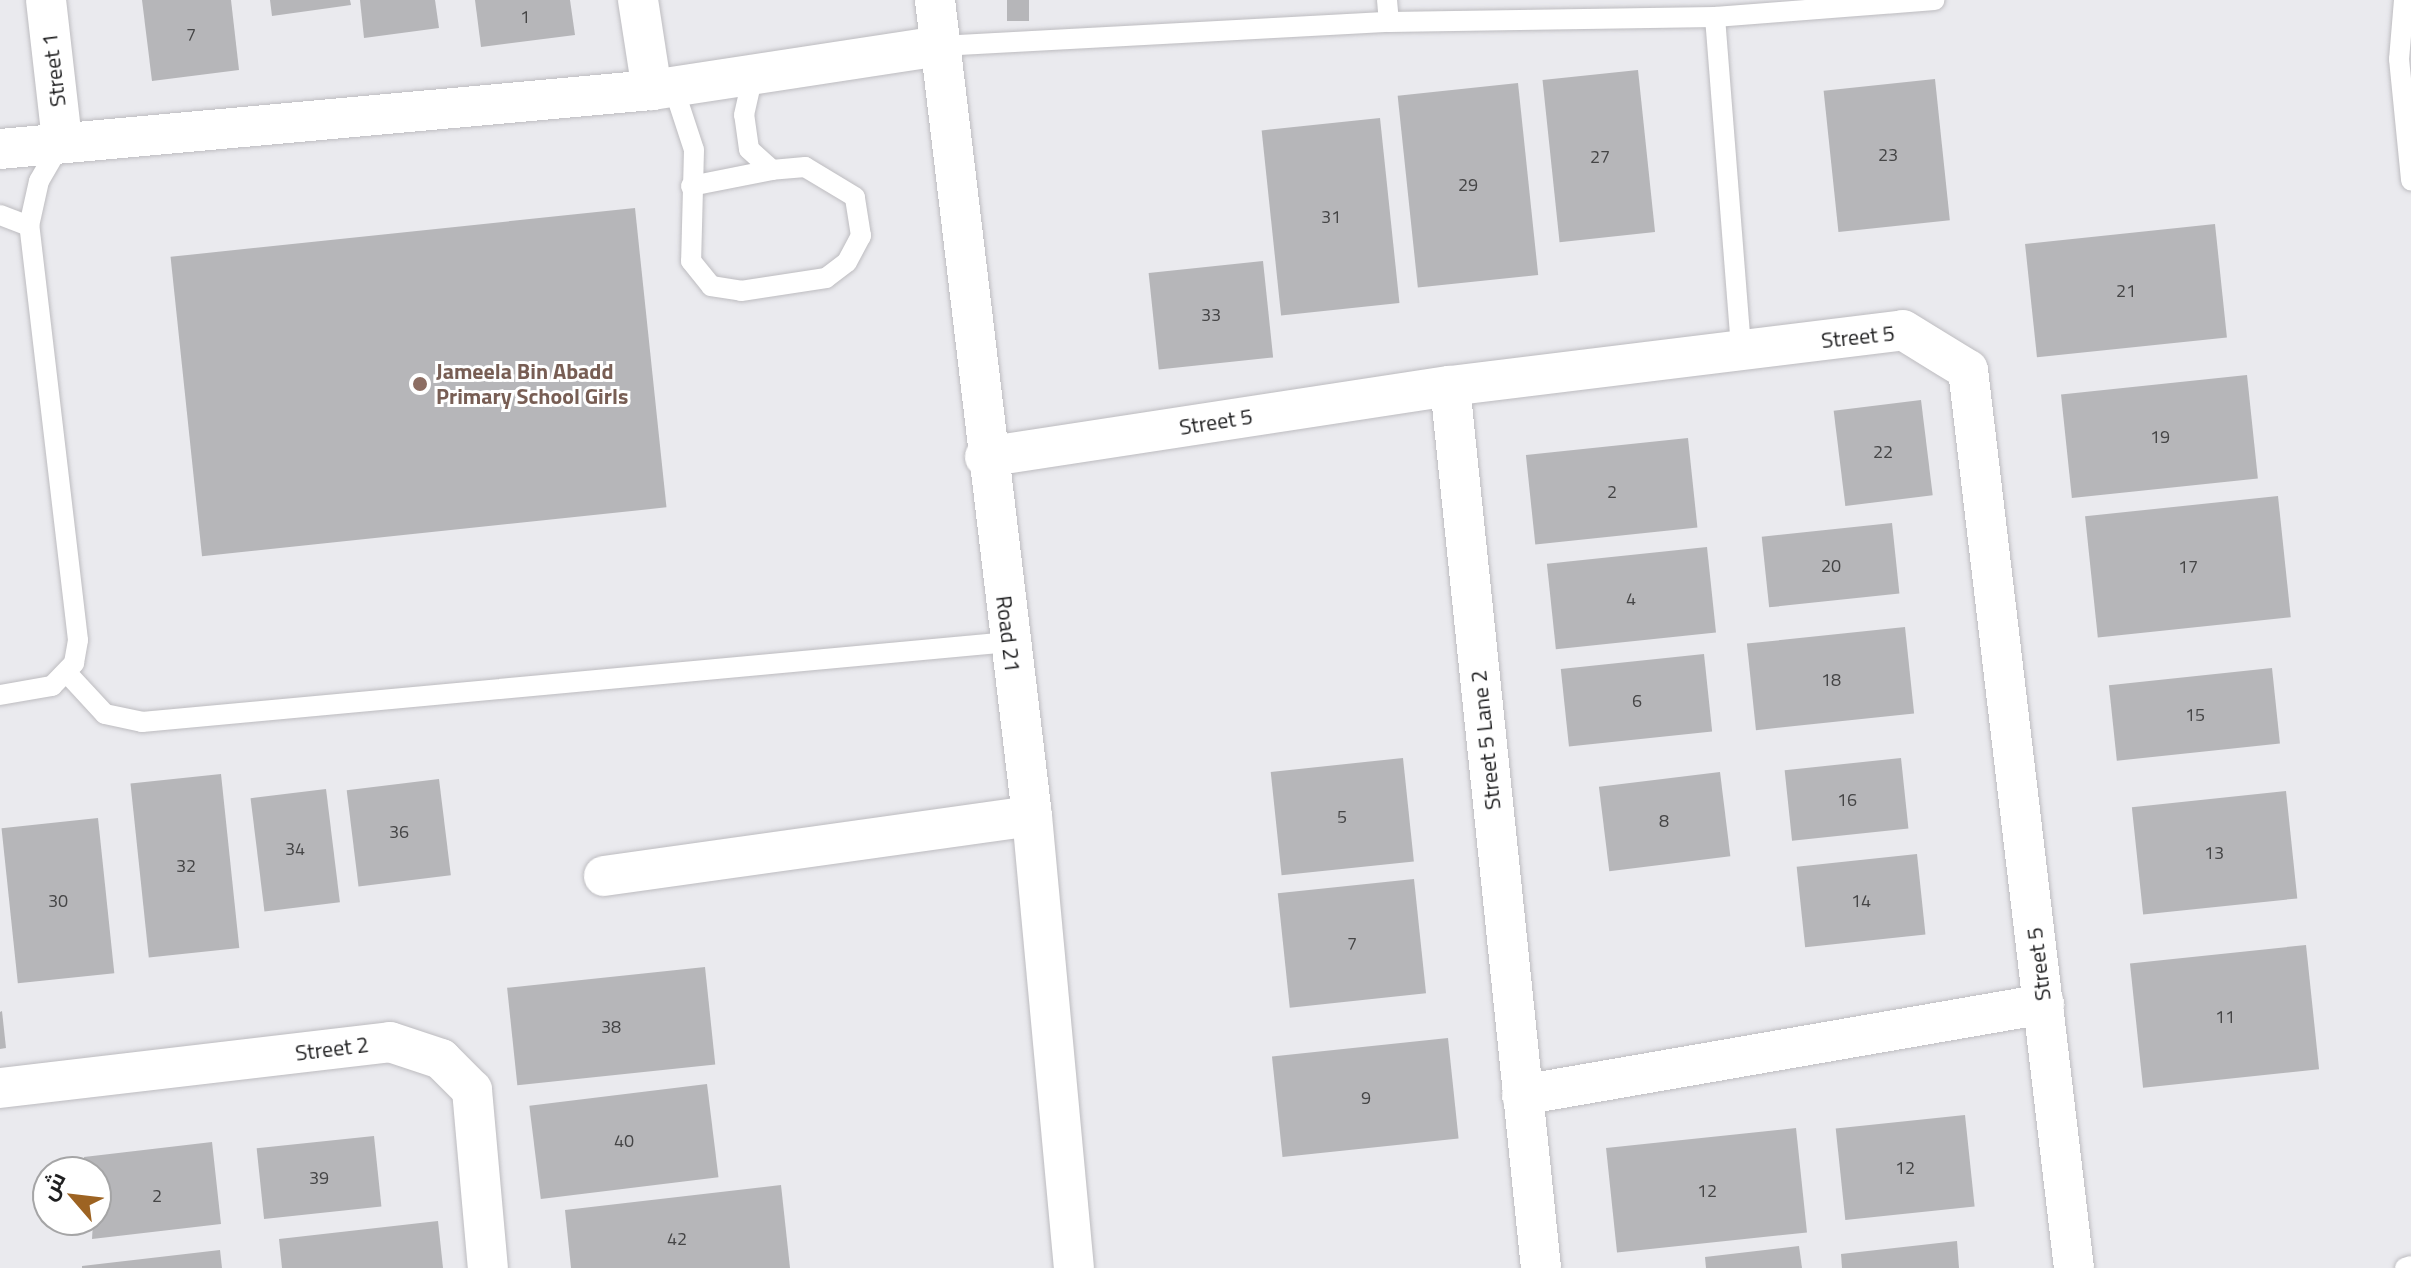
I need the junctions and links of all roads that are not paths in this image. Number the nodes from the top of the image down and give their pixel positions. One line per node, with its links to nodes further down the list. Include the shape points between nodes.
1 (46, 0): 12 (street, Street 1)
2 (638, 0): 11 (street)
3 (935, 0): 9 (street, Road 21)
4 (1387, 0): 8 (lane)
5 (1934, 0): 7 (lane)
6 (2404, 0): 15 (lane, via 2399,59)
7 (1715, 17): 8 (lane); 19 (lane)
8 (1389, 22): 9 (lane)
9 (940, 46): 10 (street); 21 (street, Road 21)
10 (753, 75): 11 (street); 14 (lane, via 744,115 749,149)
11 (663, 88): 12 (street); 16 (lane, via 694,150)
12 (62, 140): 13 (street); 18 (lane, via 39,181)
13 (0, 149)
14 (772, 170): 16 (lane); 16 (lane, via 805,167 855,197 861,236 847,262 826,278 741,291 711,286 691,261)
15 (2411, 180)
16 (691, 186)
17 (0, 215): 18 (lane)
18 (29, 226): 23 (lane, via 78,640)
19 (1741, 351): 20 (street, Street 5); 27 (street, Street 5, via 1903,330 1968,370)
20 (1450, 386): 21 (street, Street 5); 29 (street, Street 5 Lane 2)
21 (985, 457): 22 (street, Road 21)
22 (1009, 642): 23 (lane, via 142,722 105,714); 25 (street, Road 21)
23 (67, 673): 24 (lane, via 52,686)
24 (0, 695)
25 (1032, 816): 26 (street); 32 (street, Road 21)
26 (604, 876)
27 (2044, 1004): 29 (street); 34 (street, Street 5)
28 (0, 1088): 31 (street, Street 2, via 390,1042 441,1059 472,1090)
29 (1522, 1095): 33 (street, Street 5 Lane 2)
30 (2411, 1266): 35 (lane)
31 (488, 1268)
32 (1074, 1268)
33 (1541, 1268)
34 (2074, 1268)
35 (2405, 1268)

